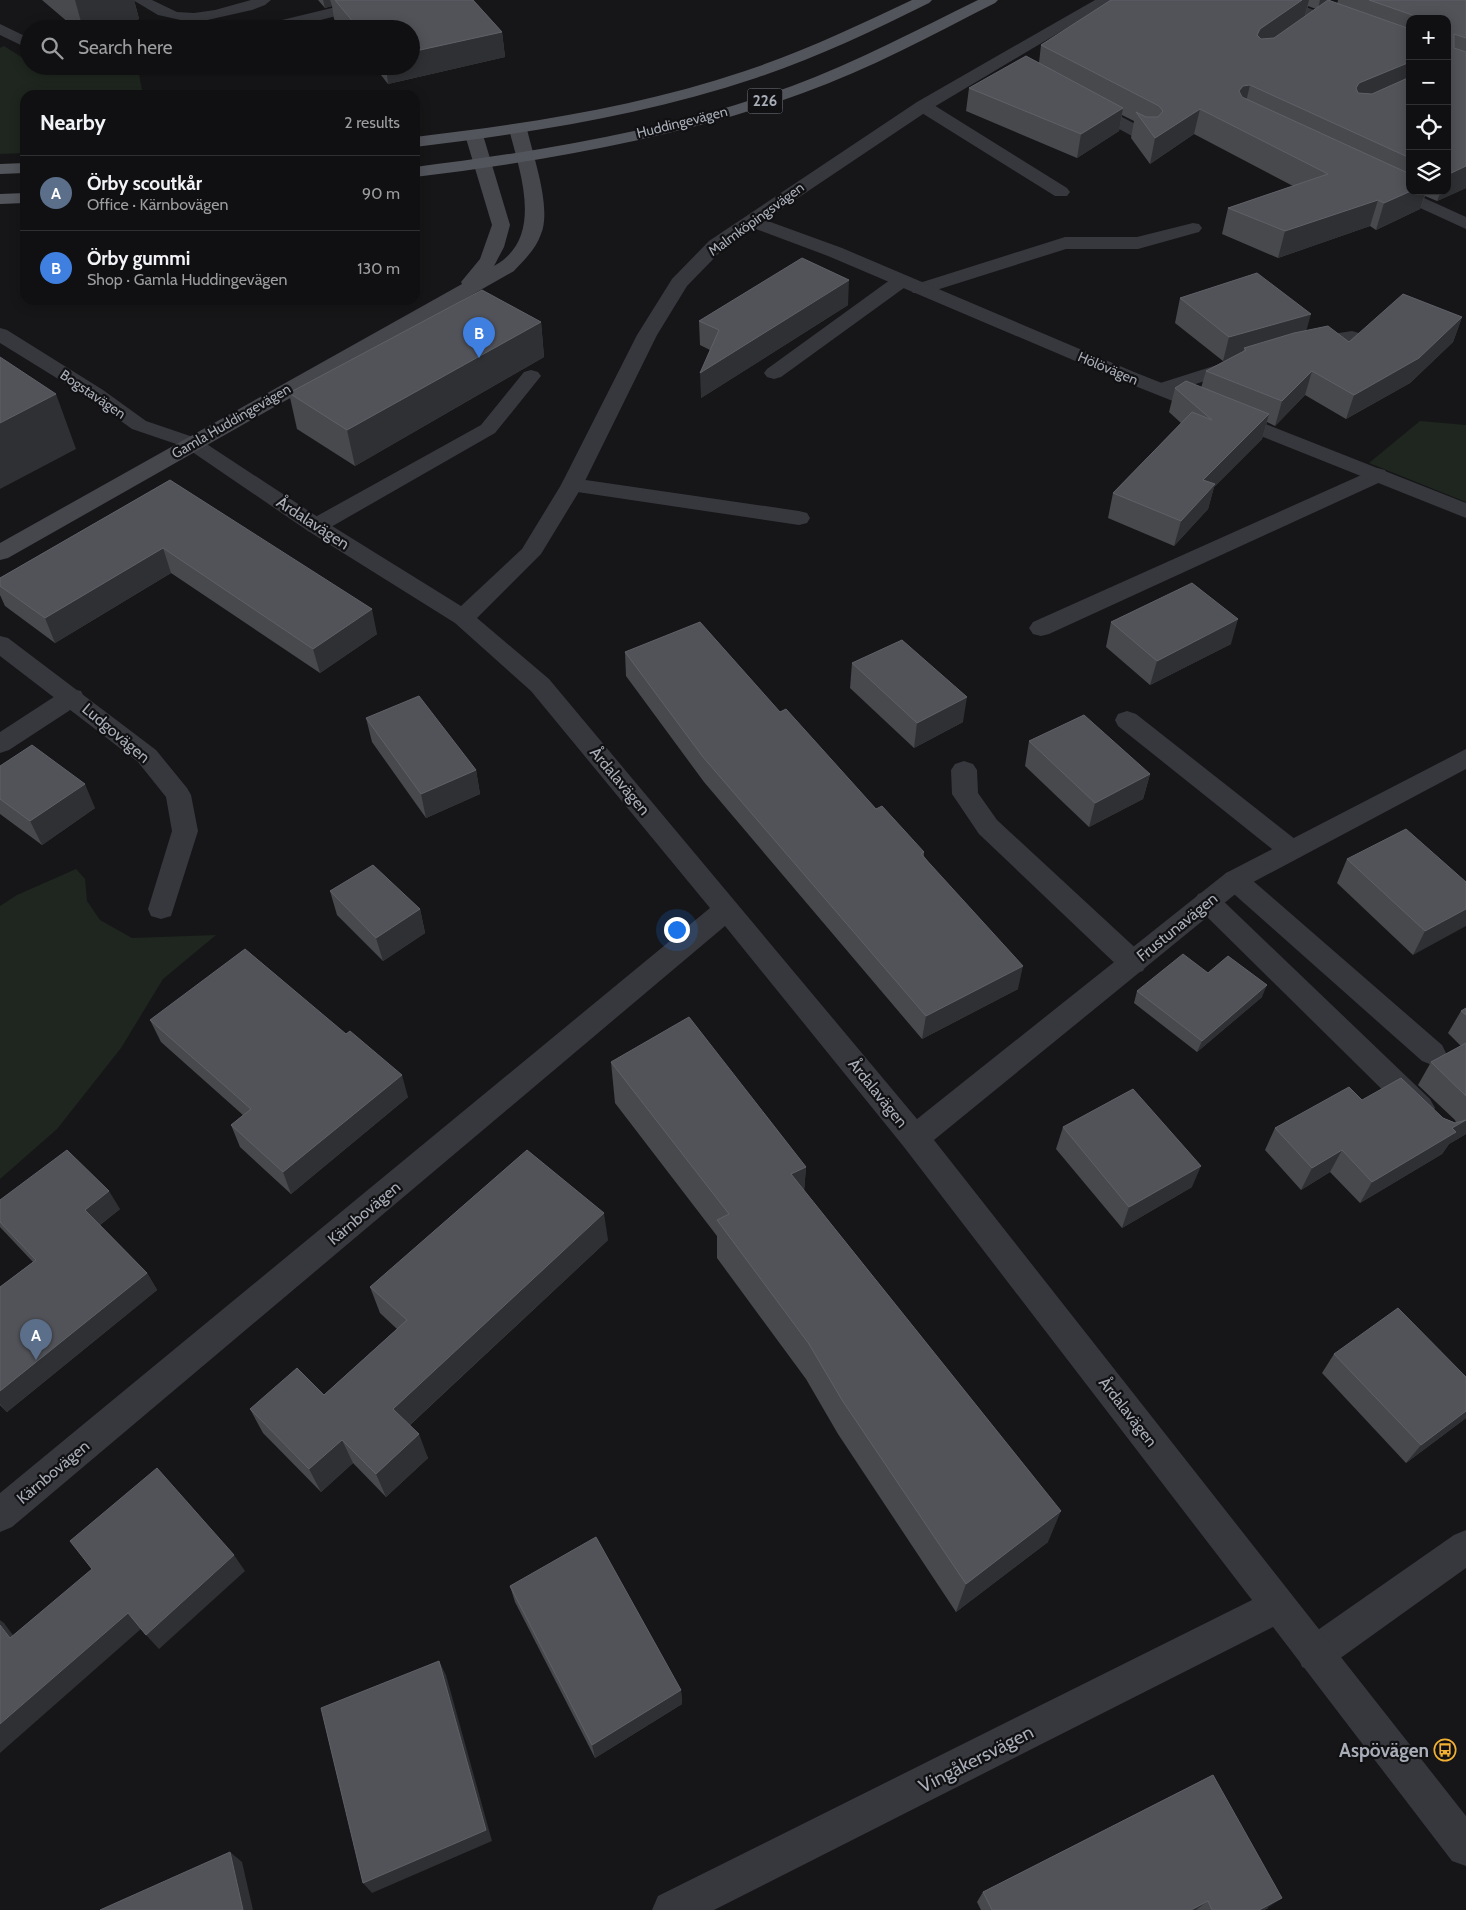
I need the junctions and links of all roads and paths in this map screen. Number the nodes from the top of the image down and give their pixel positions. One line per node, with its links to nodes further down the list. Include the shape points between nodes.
1 (141, 0): 2 (street, via 162,14 183,19 206,18)
2 (263, 0)
3 (384, 0): 10 (street)
4 (924, 0): 19 (main road, Huddingevägen / 226, via 795,58 709,86)
5 (990, 0): 23 (main road, Huddingevägen / 226, via 866,61 771,99 658,130)
6 (1106, 0): 15 (street, Malmköpingsvägen)
7 (1271, 0): 9 (street)
8 (1336, 6): 9 (street)
9 (1320, 17): 11 (street); 14 (street)
10 (301, 20)
11 (1305, 28)
12 (0, 30): 13 (street)
13 (20, 40)
14 (1406, 49)
15 (1002, 59): 16 (street); 18 (street, Malmköpingsvägen)
16 (1019, 68)
17 (1070, 95): 21 (street)
18 (923, 106): 29 (street); 32 (street, Malmköpingsvägen)
19 (518, 129): 20 (main road, Huddingevägen / 226); 23 (street, Gamla Huddingevägen)
20 (474, 135): 22 (main road, Huddingevägen / 226); 24 (street, Gamla Huddingevägen)
21 (1147, 136)
22 (420, 141)
23 (524, 158): 24 (main road, Huddingevägen / 226); 37 (street, Gamla Huddingevägen, via 535,210 535,228 528,244 507,267)
24 (481, 164): 27 (main road, Huddingevägen / 226); 37 (street, Gamla Huddingevägen, via 501,225 489,261)
25 (20, 168): 26 (main road)
26 (0, 169)
27 (420, 171)
28 (1377, 181): 33 (street)
29 (1061, 192)
30 (20, 198): 31 (main road)
31 (0, 199)
32 (751, 221): 35 (street, Hölövägen); 47 (street, Malmköpingsvägen, via 716,245 679,283 647,334)
33 (1466, 224)
34 (1193, 228): 36 (street, via 1138,243 1065,244)
35 (902, 281): 36 (street, Hölövägen); 42 (street)
36 (920, 289): 44 (street, Hölövägen)
37 (462, 290): 45 (street, Gamla Huddingevägen)
38 (0, 334): 45 (street, Bogstavägen, via 139,425)
39 (1352, 337): 40 (street, via 1313,342)
40 (1286, 350)
41 (1258, 357): 44 (street)
42 (774, 373)
43 (532, 376): 50 (street, via 488,429)
44 (1161, 390): 46 (street, Hölövägen)
45 (192, 443): 50 (street, Årdalavägen); 51 (street, Gamla Huddingevägen)
46 (1377, 476): 48 (street, Hölövägen); 53 (street)
47 (572, 485): 49 (street); 52 (street, Malmköpingsvägen, via 530,554)
48 (1466, 511)
49 (799, 518)
50 (316, 526): 52 (street, Årdalavägen)
51 (0, 553)
52 (463, 618): 64 (street, Årdalavägen, via 540,685)
53 (1041, 628)
54 (0, 644): 55 (street, Ludgovägen)
55 (72, 697): 57 (street); 63 (street, Ludgovägen, via 147,756 178,794 185,831)
56 (1126, 720): 60 (street)
57 (0, 744)
58 (1466, 758): 60 (street, Frustunavägen)
59 (964, 770): 65 (street, via 966,794 988,827)
60 (1291, 850): 61 (street, Frustunavägen)
61 (1235, 880): 62 (street, Frustunavägen); 66 (street)
62 (1207, 901): 65 (street, Frustunavägen); 67 (street)
63 (161, 909)
64 (727, 909): 68 (street, Årdalavägen); 69 (street, Kärnbovägen)
65 (1133, 963): 68 (street, Frustunavägen)
66 (1432, 1053)
67 (1435, 1123)
68 (915, 1138): 71 (street, Årdalavägen)
69 (0, 1516)
70 (1466, 1547): 72 (street)
71 (1278, 1606): 72 (street, Årdalavägen); 74 (street, Vingåkersvägen)
72 (1315, 1654): 73 (street, Årdalavägen)
73 (1466, 1846)
74 (672, 1910)

